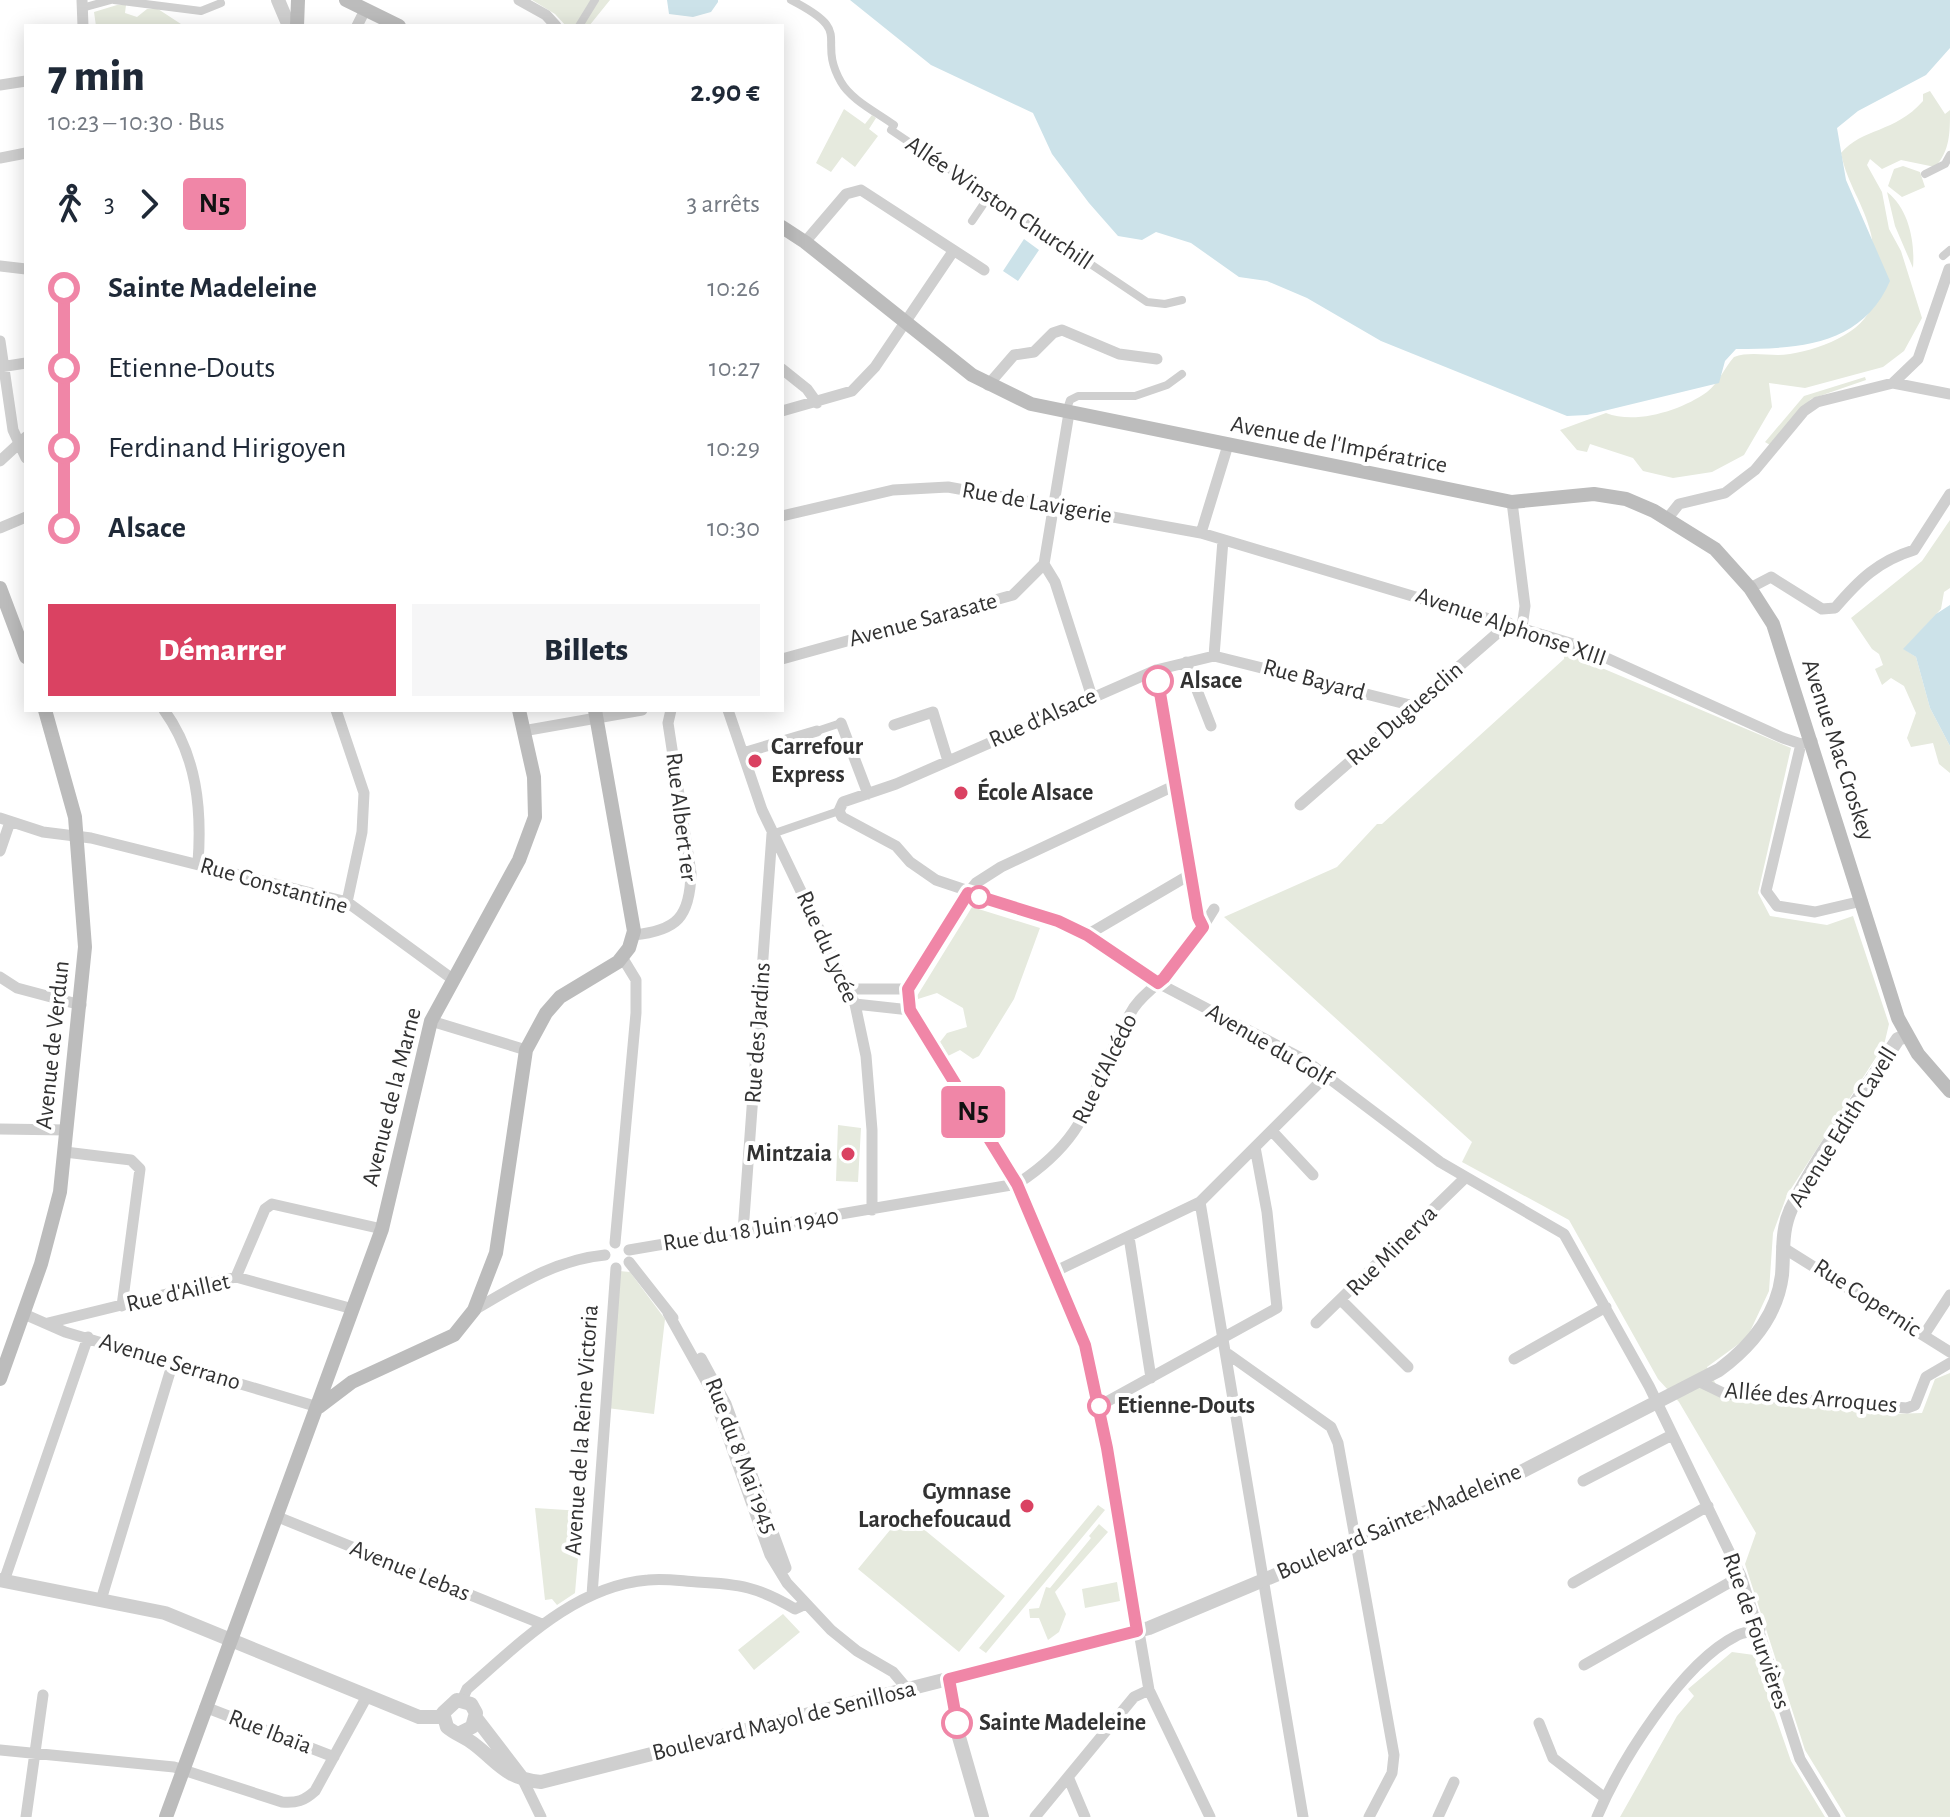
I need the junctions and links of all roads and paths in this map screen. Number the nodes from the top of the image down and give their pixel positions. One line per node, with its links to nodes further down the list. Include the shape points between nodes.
1 (112, 0): 8 (street, via 201,11); 9 (street)
2 (278, 0): 12 (street)
3 (298, 0): 13 (main road)
4 (346, 0): 10 (main road)
5 (519, 0): 16 (street)
6 (595, 0): 17 (street)
7 (791, 0): 24 (street, Allée Winston Churchill, via 818,13 829,27 834,63 845,89 894,125 891,130)
8 (221, 3)
9 (82, 4): 11 (street)
10 (365, 10): 14 (street); 15 (main road)
11 (83, 24)
12 (288, 24)
13 (297, 24)
14 (358, 24)
15 (395, 24)
16 (554, 24)
17 (580, 24)
18 (24, 81): 19 (street)
19 (0, 85)
20 (24, 153): 22 (street)
21 (1950, 155): 23 (street, via 1945,164)
22 (0, 158)
23 (1925, 174)
24 (989, 196): 25 (street); 33 (street, Allée Winston Churchill, via 1147,302)
25 (972, 221)
26 (784, 228): 27 (main road, Avenue de l'Impératrice)
27 (805, 242): 28 (street, via 846,194 861,190); 34 (main road, Avenue de l'Impératrice)
28 (953, 249): 32 (street); 34 (street)
29 (0, 266): 30 (street)
30 (24, 269)
31 (1950, 269): 41 (street, via 1918,359)
32 (984, 270)
33 (1182, 300)
34 (905, 322): 42 (main road, Avenue de l'Impératrice); 44 (street, via 852,391)
35 (0, 341): 38 (street)
36 (1157, 359): 42 (street, via 1119,354 1062,330 1034,352 1014,355)
37 (24, 363): 38 (street)
38 (2, 366): 47 (street, via 13,430)
39 (784, 371): 44 (street)
40 (1182, 374): 46 (street, via 1135,396 1078,396 1070,400)
41 (1893, 383): 43 (street); 55 (street, via 1817,402 1755,470 1725,493 1679,504)
42 (988, 385): 46 (main road, Avenue de l'Impératrice, via 1031,404)
43 (1950, 394)
44 (817, 403): 45 (street)
45 (784, 411)
46 (1068, 412): 48 (main road, Avenue de l'Impératrice); 52 (street)
47 (23, 440): 49 (street)
48 (1228, 445): 51 (main road, Avenue de l'Impératrice); 57 (street)
49 (0, 461)
50 (1950, 494): 61 (street, via 1914,550 1888,558 1862,576 1835,608 1822,609 1771,577)
51 (1512, 502): 55 (main road, Avenue de l'Impératrice, via 1607,495); 63 (street, via 1525,606)
52 (1053, 506): 53 (street, Rue de Lavigerie, via 979,491 925,488 893,490); 57 (street, Rue de Lavigerie); 59 (street)
53 (784, 516)
54 (24, 518): 56 (street)
55 (1667, 519): 61 (main road, Avenue Mac Croskey, via 1707,543)
56 (0, 528)
57 (1201, 533): 58 (street, Avenue Alphonse XIII)
58 (1223, 540): 62 (street, Avenue Alphonse XIII); 65 (street)
59 (1044, 564): 66 (street, Avenue Sarasate, via 1013,595); 69 (street, via 1055,582)
60 (0, 588): 64 (main road)
61 (1750, 588): 84 (main road, Avenue Mac Croskey, via 1773,624)
62 (1509, 623): 63 (street, Avenue Alphonse XIII); 70 (street, Rue Duguesclin)
63 (1522, 627): 84 (street, Avenue Alphonse XIII, via 1580,646)
64 (22, 631)
65 (1214, 656): 67 (street, Rue d'Alsace); 70 (street, Rue Bayard)
66 (784, 658)
67 (1186, 662): 68 (street, Rue d'Alsace); 81 (street)
68 (1156, 670): 69 (street, Rue d'Alsace); 87 (street)
69 (1092, 697): 86 (street, Rue d'Alsace)
70 (1414, 706): 89 (street, Rue Duguesclin)
71 (46, 712): 93 (main road, Avenue de Verdun)
72 (165, 712): 95 (street, via 191,764 202,818)
73 (337, 712): 99 (street, via 364,793 362,832)
74 (519, 712): 82 (main road, Avenue de la Marne)
75 (619, 712): 78 (street)
76 (671, 712): 102 (street, Rue Albert 1er, via 690,898 684,914 661,933)
77 (729, 712): 85 (street, Rue du Lycée)
78 (596, 714): 82 (street); 102 (main road)
79 (841, 723): 83 (street); 88 (street)
80 (894, 725): 86 (street, via 933,712)
81 (1211, 726)
82 (523, 731): 106 (main road, Avenue de la Marne, via 534,777 535,817 519,860)
83 (817, 731): 85 (street)
84 (1806, 742): 98 (main road, Avenue Mac Croskey); 98 (street, via 1766,891 1777,906 1815,912)
85 (743, 753): 92 (street, Rue du Lycée)
86 (948, 761): 88 (street, Rue d'Alsace)
87 (1178, 784): 96 (street); 97 (street, via 1001,867)
88 (868, 794): 90 (street, Rue d'Alsace, via 843,802)
89 (1300, 805)
90 (839, 811): 92 (street, Rue d'Alsace); 97 (street, Avenue du Golf, via 896,846 936,880)
91 (5, 820): 93 (street, Rue Constantine); 94 (street)
92 (772, 834): 108 (street, Rue du Lycée); 129 (street, Rue des Jardins)
93 (77, 836): 95 (street, Rue Constantine); 111 (main road, Avenue de Verdun, via 85,935)
94 (0, 851)
95 (198, 863): 99 (street, Rue Constantine)
96 (1191, 874): 101 (street); 103 (street)
97 (968, 893): 103 (street, Avenue du Golf); 109 (street)
98 (1862, 901): 114 (main road, Avenue Mac Croskey)
99 (347, 902): 106 (street, Rue Constantine)
100 (1214, 909): 101 (street)
101 (1203, 927): 107 (street)
102 (633, 933): 104 (main road)
103 (1087, 935): 107 (street, Avenue du Golf)
104 (622, 957): 115 (main road, via 560,997); 131 (street, via 636,980 636,1013)
105 (0, 977): 111 (street, via 17,988)
106 (451, 978): 113 (main road, Avenue de la Marne)
107 (1158, 983): 116 (street, Avenue du Golf); 125 (street, Rue d'Alcédo, via 1130,1012 1081,1125 1049,1164)
108 (849, 989): 109 (street); 110 (street, Rue du Lycée)
109 (908, 989): 112 (street)
110 (855, 1004): 112 (street); 127 (street, Rue du Lycée, via 866,1056)
111 (81, 1005): 119 (main road, Avenue de Verdun)
112 (910, 1010): 125 (street)
113 (431, 1021): 115 (street); 128 (main road, Avenue de la Marne)
114 (1906, 1036): 117 (main road); 132 (street, Avenue Edith Cavell, via 1898,1039 1799,1193)
115 (526, 1050): 143 (main road, via 496,1253)
116 (1326, 1076): 120 (street); 124 (street, Avenue du Golf)
117 (1950, 1091)
118 (0, 1129): 119 (street)
119 (65, 1130): 122 (main road, Avenue de Verdun)
120 (1272, 1131): 121 (street); 123 (street)
121 (1255, 1147): 126 (street); 149 (street, via 1277,1308)
122 (65, 1152): 140 (street, via 131,1160 140,1169); 144 (main road, Avenue de Verdun, via 52,1229)
123 (1313, 1175)
124 (1466, 1177): 139 (street, Rue Minerva); 141 (street, Avenue du Golf, via 1564,1234)
125 (1017, 1184): 127 (street, Rue d'Alcédo); 136 (street)
126 (1200, 1202): 130 (street); 149 (street)
127 (872, 1210): 129 (street, Rue du 18 Juin 1940)
128 (382, 1229): 137 (street, via 272,1204 265,1209); 142 (main road, Avenue de la Marne)
129 (743, 1232): 134 (street, Rue du 18 Juin 1940)
130 (1129, 1237): 136 (street); 157 (street)
131 (615, 1243): 133 (street); 134 (street)
132 (1782, 1247): 147 (street, Rue Copernic); 159 (street, Avenue Edith Cavell, via 1775,1301 1759,1334 1745,1351)
133 (605, 1255): 135 (street); 143 (street, via 543,1270)
134 (629, 1256): 135 (street, Rue du 18 Juin 1940); 175 (street, Rue du 8 Mai 1945, via 681,1325 721,1392 777,1550)
135 (616, 1268): 173 (street, Avenue de la Reine Victoria)
136 (1056, 1271): 162 (street, via 1085,1345)
137 (236, 1277): 140 (street, Rue d'Aillet); 142 (street, Rue d'Aillet)
138 (1950, 1295): 147 (street)
139 (1342, 1301): 146 (street, Rue Minerva); 156 (street)
140 (122, 1306): 145 (street, Rue d'Aillet)
141 (1606, 1307): 152 (street); 161 (street, Avenue du Golf)
142 (353, 1309): 155 (main road, Avenue de la Marne)
143 (474, 1310): 160 (main road, via 454,1335)
144 (24, 1314): 145 (street, Avenue Serrano); 158 (main road, Avenue de Verdun)
145 (48, 1323): 148 (street, Avenue Serrano)
146 (1316, 1323)
147 (1924, 1335): 150 (street, Rue Copernic)
148 (88, 1337): 153 (street, Avenue Serrano); 170 (street)
149 (1225, 1339): 151 (street); 157 (street)
150 (1950, 1352)
151 (1228, 1354): 168 (street, via 1331,1427); 171 (street)
152 (1514, 1359)
153 (173, 1362): 163 (street, Avenue Serrano); 174 (street)
154 (1950, 1363): 159 (street, Allée des Arroques, via 1926,1377 1915,1405 1907,1408 1725,1394)
155 (333, 1367): 160 (main road, via 339,1378); 163 (main road, Avenue de la Marne)
156 (1408, 1367)
157 (1151, 1378): 162 (street)
158 (0, 1379)
159 (1698, 1381): 161 (street, Avenue Edith Cavell)
160 (352, 1382): 163 (main road)
161 (1656, 1401): 164 (street, Rue de Fourvières); 168 (street, Boulevard Sainte-Madeleine, via 1519,1473)
162 (1099, 1406): 178 (street)
163 (318, 1407): 167 (main road, Avenue de la Marne)
164 (1672, 1435): 165 (street); 166 (street, Rue de Fourvières)
165 (1583, 1481)
166 (1708, 1506): 169 (street, Rue de Fourvières); 172 (street)
167 (278, 1517): 176 (street, Avenue Lebas); 179 (main road, Avenue de la Marne)
168 (1357, 1541): 171 (street, Boulevard Sainte-Madeleine); 208 (street, via 1394,1755 1392,1773)
169 (1741, 1576): 177 (street, Rue de Fourvières); 180 (street)
170 (2, 1581): 174 (street)
171 (1262, 1581): 178 (street, Boulevard Sainte-Madeleine); 207 (street)
172 (1573, 1583)
173 (592, 1595): 175 (street, via 665,1580 744,1584 772,1593 795,1609); 176 (street)
174 (101, 1600): 179 (street, via 165,1613)
175 (806, 1604): 183 (street, Rue du 8 Mai 1945, via 857,1651 893,1672)
176 (542, 1624): 186 (street, via 467,1689)
177 (1760, 1629): 199 (street, via 1734,1636 1689,1674); 211 (street, Rue de Fourvières, via 1800,1759)
178 (1137, 1631): 181 (street, Boulevard Mayol de Senillosa); 182 (street)
179 (230, 1640): 185 (street); 187 (main road, Avenue de la Marne)
180 (1584, 1665)
181 (949, 1679): 183 (street, Boulevard Mayol de Senillosa); 203 (street)
182 (1149, 1690): 196 (street, via 1134,1697); 206 (street)
183 (909, 1691): 197 (street, Boulevard Mayol de Senillosa, via 541,1782)
184 (43, 1695): 193 (street)
185 (366, 1698): 188 (street, via 419,1717); 194 (street)
186 (462, 1700): 188 (street, via 448,1704); 189 (street, via 474,1708)
187 (205, 1707): 194 (street, Rue Ibaïa); 195 (main road, Avenue de la Marne)
188 (443, 1717): 191 (street, via 447,1727)
189 (476, 1718): 191 (street); 197 (street)
190 (1539, 1723): 199 (street, via 1553,1758)
191 (460, 1733): 197 (street, via 502,1771)
192 (0, 1750): 193 (street)
193 (35, 1753): 195 (street); 200 (street)
194 (334, 1757): 195 (street, via 315,1791 294,1803)
195 (183, 1770): 201 (main road, Avenue de la Marne)
196 (1069, 1779): 204 (street); 205 (street)
197 (523, 1780): 202 (street)
198 (1454, 1782): 209 (street)
199 (1605, 1798): 210 (street)
200 (26, 1817)
201 (166, 1817)
202 (541, 1817)
203 (982, 1817)
204 (1035, 1817)
205 (1085, 1817)
206 (1210, 1817)
207 (1303, 1817)
208 (1369, 1817)
209 (1438, 1817)
210 (1597, 1817)
211 (1835, 1817)

